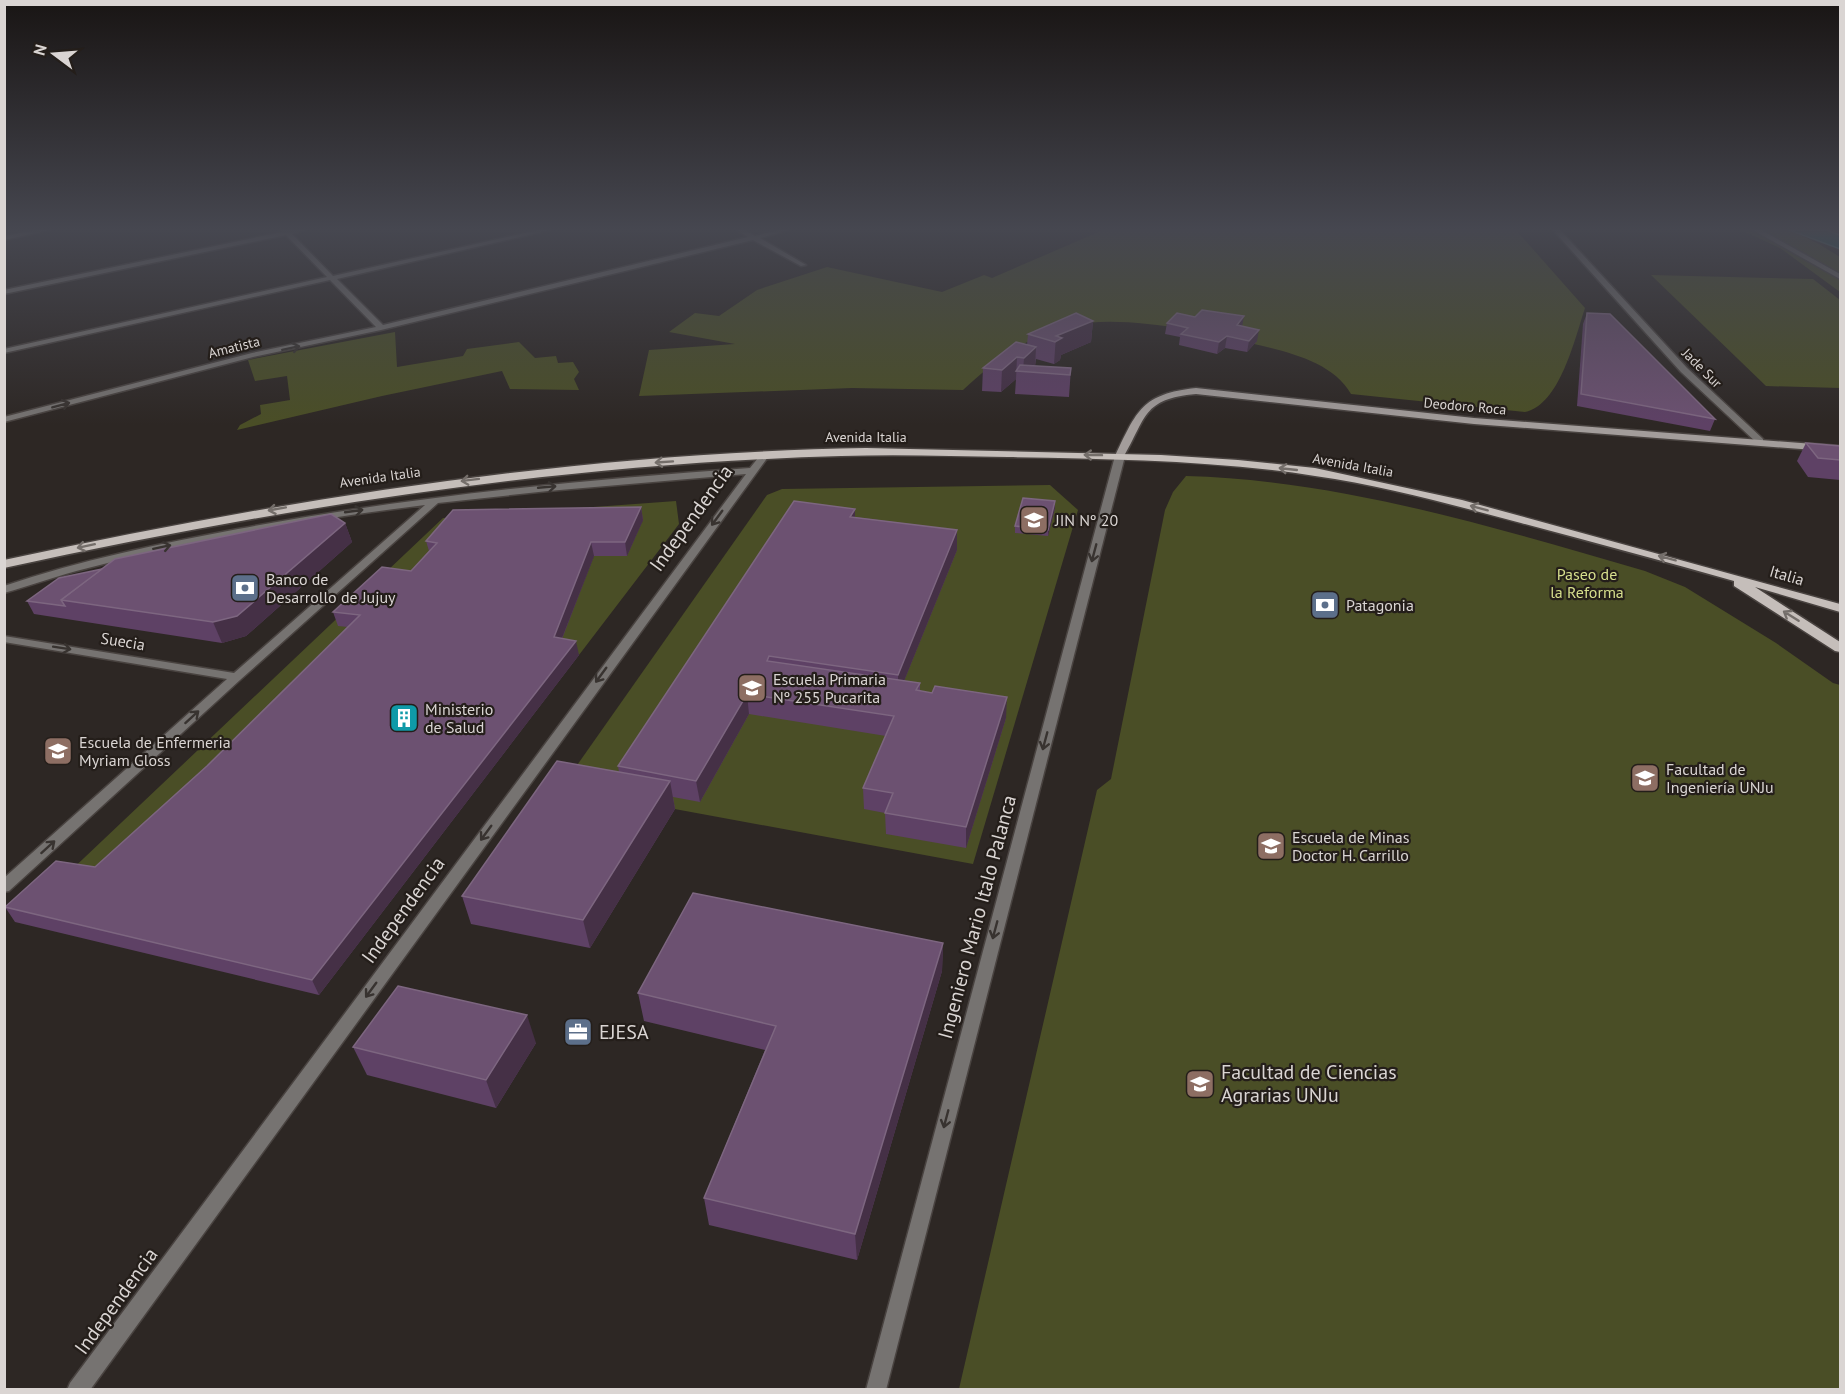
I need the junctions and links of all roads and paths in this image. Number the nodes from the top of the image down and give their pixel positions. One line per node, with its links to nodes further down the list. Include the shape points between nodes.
1 (250, 295): 6 (street)
2 (347, 295): 5 (street)
3 (518, 295): 5 (street, Amatista)
4 (1614, 295): 8 (street, Jade Sur, via 1660,346)
5 (381, 328): 7 (street, Amatista, one-way to 5, via 252,355)
6 (4, 351)
7 (4, 420)
8 (1760, 441): 9 (street, Deodoro Roca); 11 (street, Deodoro Roca, via 1474,421 1196,391 1171,394 1146,405)
9 (1840, 449)
10 (765, 455): 11 (main road, Avenida Italia, one-way to 10, via 896,452); 12 (street, Independencia); 14 (main road, Avenida Italia, one-way to 14, via 503,476 332,499)
11 (1120, 456): 15 (main road, Avenida Italia, one-way to 11, via 1459,502 1356,480 1255,465); 23 (street, Ingeniero Mario Italo Palanca, one-way to 23)
12 (751, 471): 13 (street, Avenida Italia, one-way to 12); 22 (street, Independencia, one-way to 22)
13 (436, 500): 16 (street, Avenida Italia, one-way to 13, via 49,573 136,552 339,513); 20 (street)
14 (4, 564)
15 (1724, 573): 17 (main road, Italia); 19 (main road, one-way to 15)
16 (4, 590)
17 (1840, 608)
18 (4, 639): 20 (street, Suecia, one-way to 20)
19 (1840, 648)
20 (236, 677): 21 (street, one-way to 20)
21 (4, 887)
22 (77, 1389)
23 (876, 1389)

